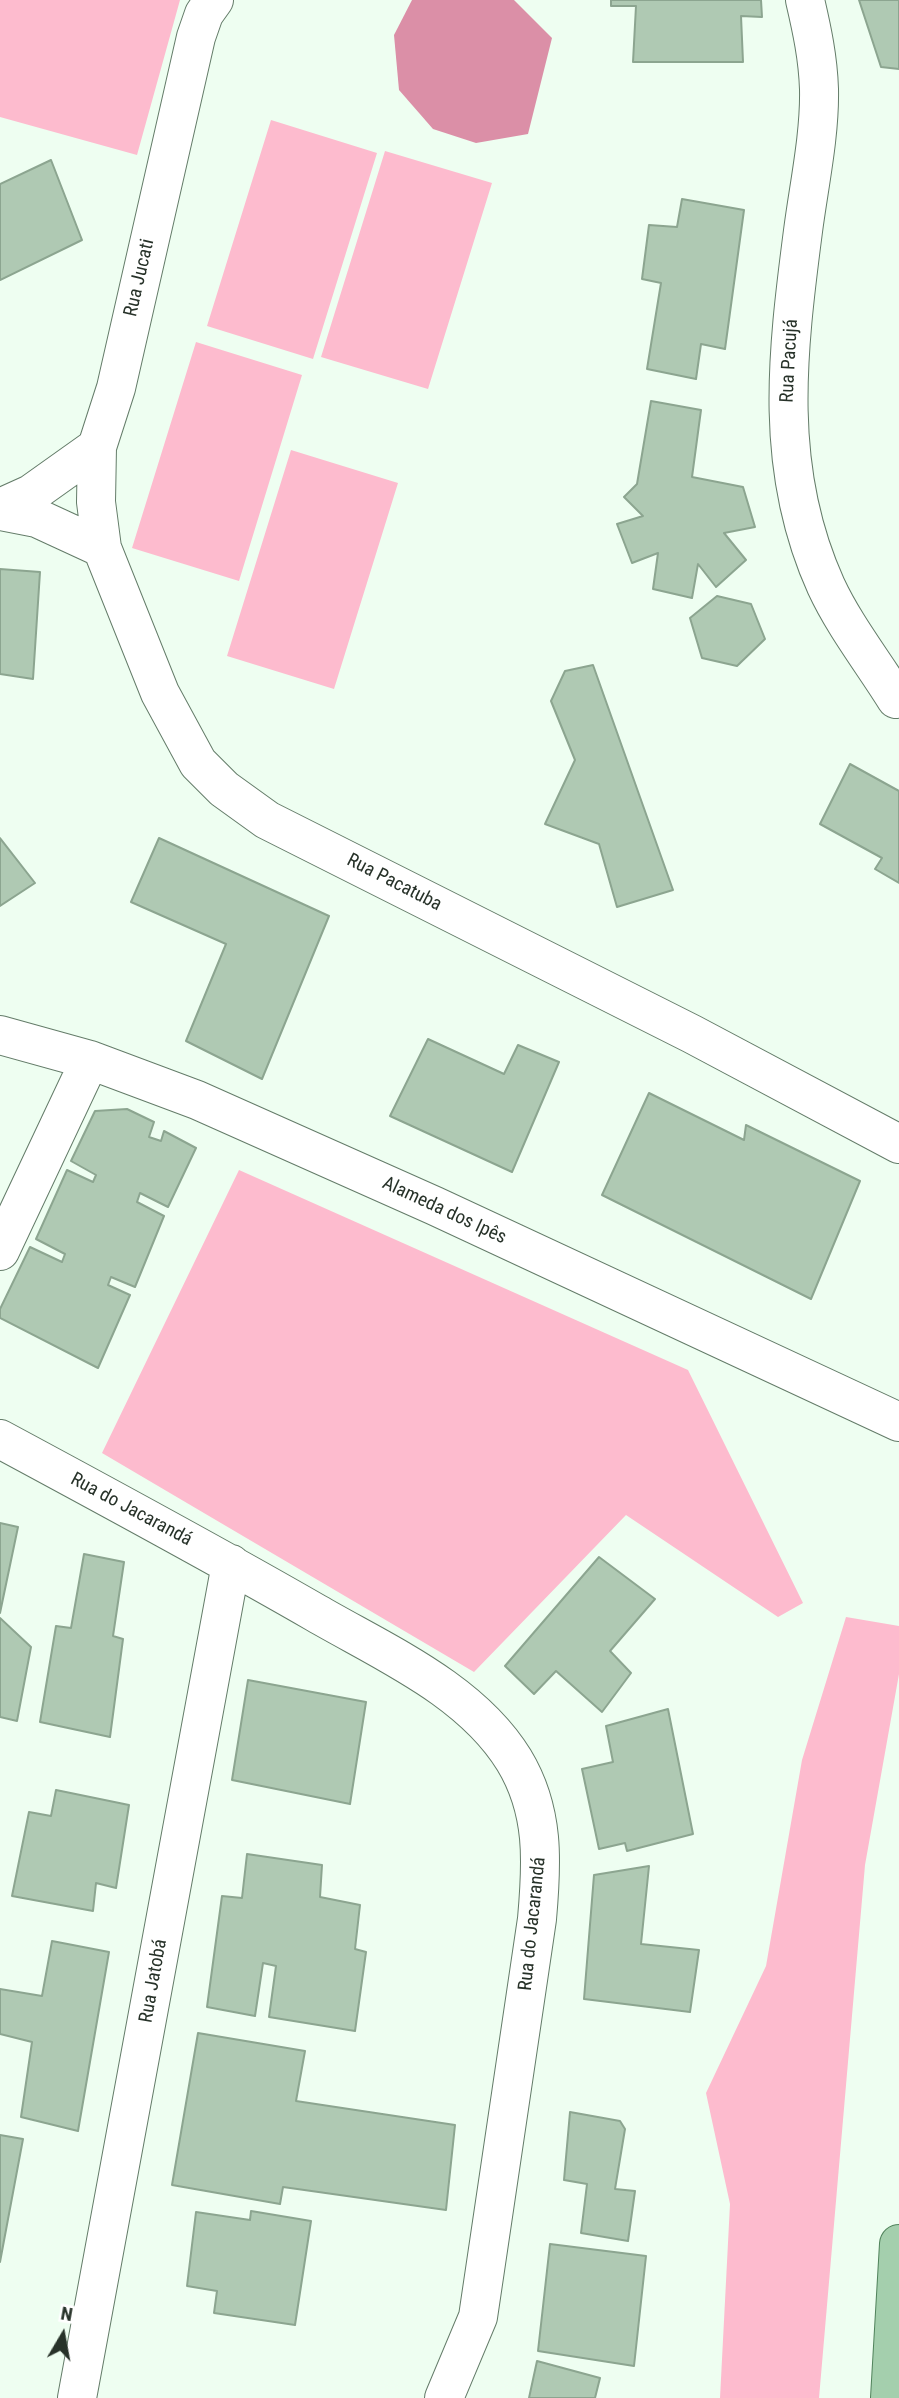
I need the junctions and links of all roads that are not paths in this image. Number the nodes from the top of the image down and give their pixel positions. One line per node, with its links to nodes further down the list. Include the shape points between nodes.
1 (214, 0): 3 (street, Rua Jucati, via 196,37 116,388)
2 (805, 0): 6 (street, Rua Pacujá, via 816,48 819,92 790,336 788,442 802,518 826,587)
3 (97, 447): 4 (street, via 31,494); 5 (street, Rua Pacatuba, via 96,502)
4 (0, 509): 5 (street, via 37,518)
5 (102, 548): 9 (street, Rua Pacatuba, via 179,732 198,763 224,789 267,820)
6 (896, 699)
7 (0, 1035): 8 (street, Alameda dos Ipês)
8 (90, 1060): 10 (street); 11 (street, Alameda dos Ipês, via 197,1100)
9 (899, 1143)
10 (0, 1251)
11 (892, 1407): 13 (street, Alameda dos Ipês)
12 (0, 1439): 14 (street, Rua do Jacarandá)
13 (899, 1445)
14 (231, 1564): 16 (street, Rua Jatobá); 17 (street, Rua do Jacarandá, via 414,1670 471,1709 514,1760 536,1809 542,1858 537,1919 478,2317)
15 (899, 2244): 18 (main road)
16 (77, 2398)
17 (444, 2398)
18 (890, 2398)

